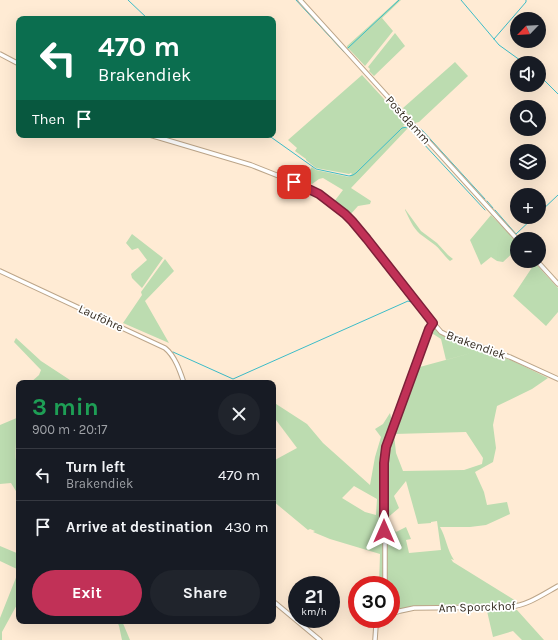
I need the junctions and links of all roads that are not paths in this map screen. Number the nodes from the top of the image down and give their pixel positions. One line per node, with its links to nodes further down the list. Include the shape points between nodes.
1 (300, 0): 5 (street, Postdamm)
2 (0, 54): 3 (street)
3 (16, 62)
4 (160, 138): 9 (street, Brakendiek, via 251,165 319,194 345,214 358,228)
5 (511, 232)
6 (543, 268): 8 (street)
7 (0, 271): 11 (street, Lauföhre, via 165,348 170,352)
8 (558, 284)
9 (433, 323): 10 (street, Brakendiek, via 440,332 510,357); 12 (street, via 385,455)
10 (558, 378)
11 (183, 380)
12 (385, 576)
13 (558, 586): 15 (street, Am Sporckhof, via 519,606 414,608)
14 (276, 603): 17 (street)
15 (400, 611)
16 (376, 628): 18 (street)
17 (320, 640)
18 (375, 640)

